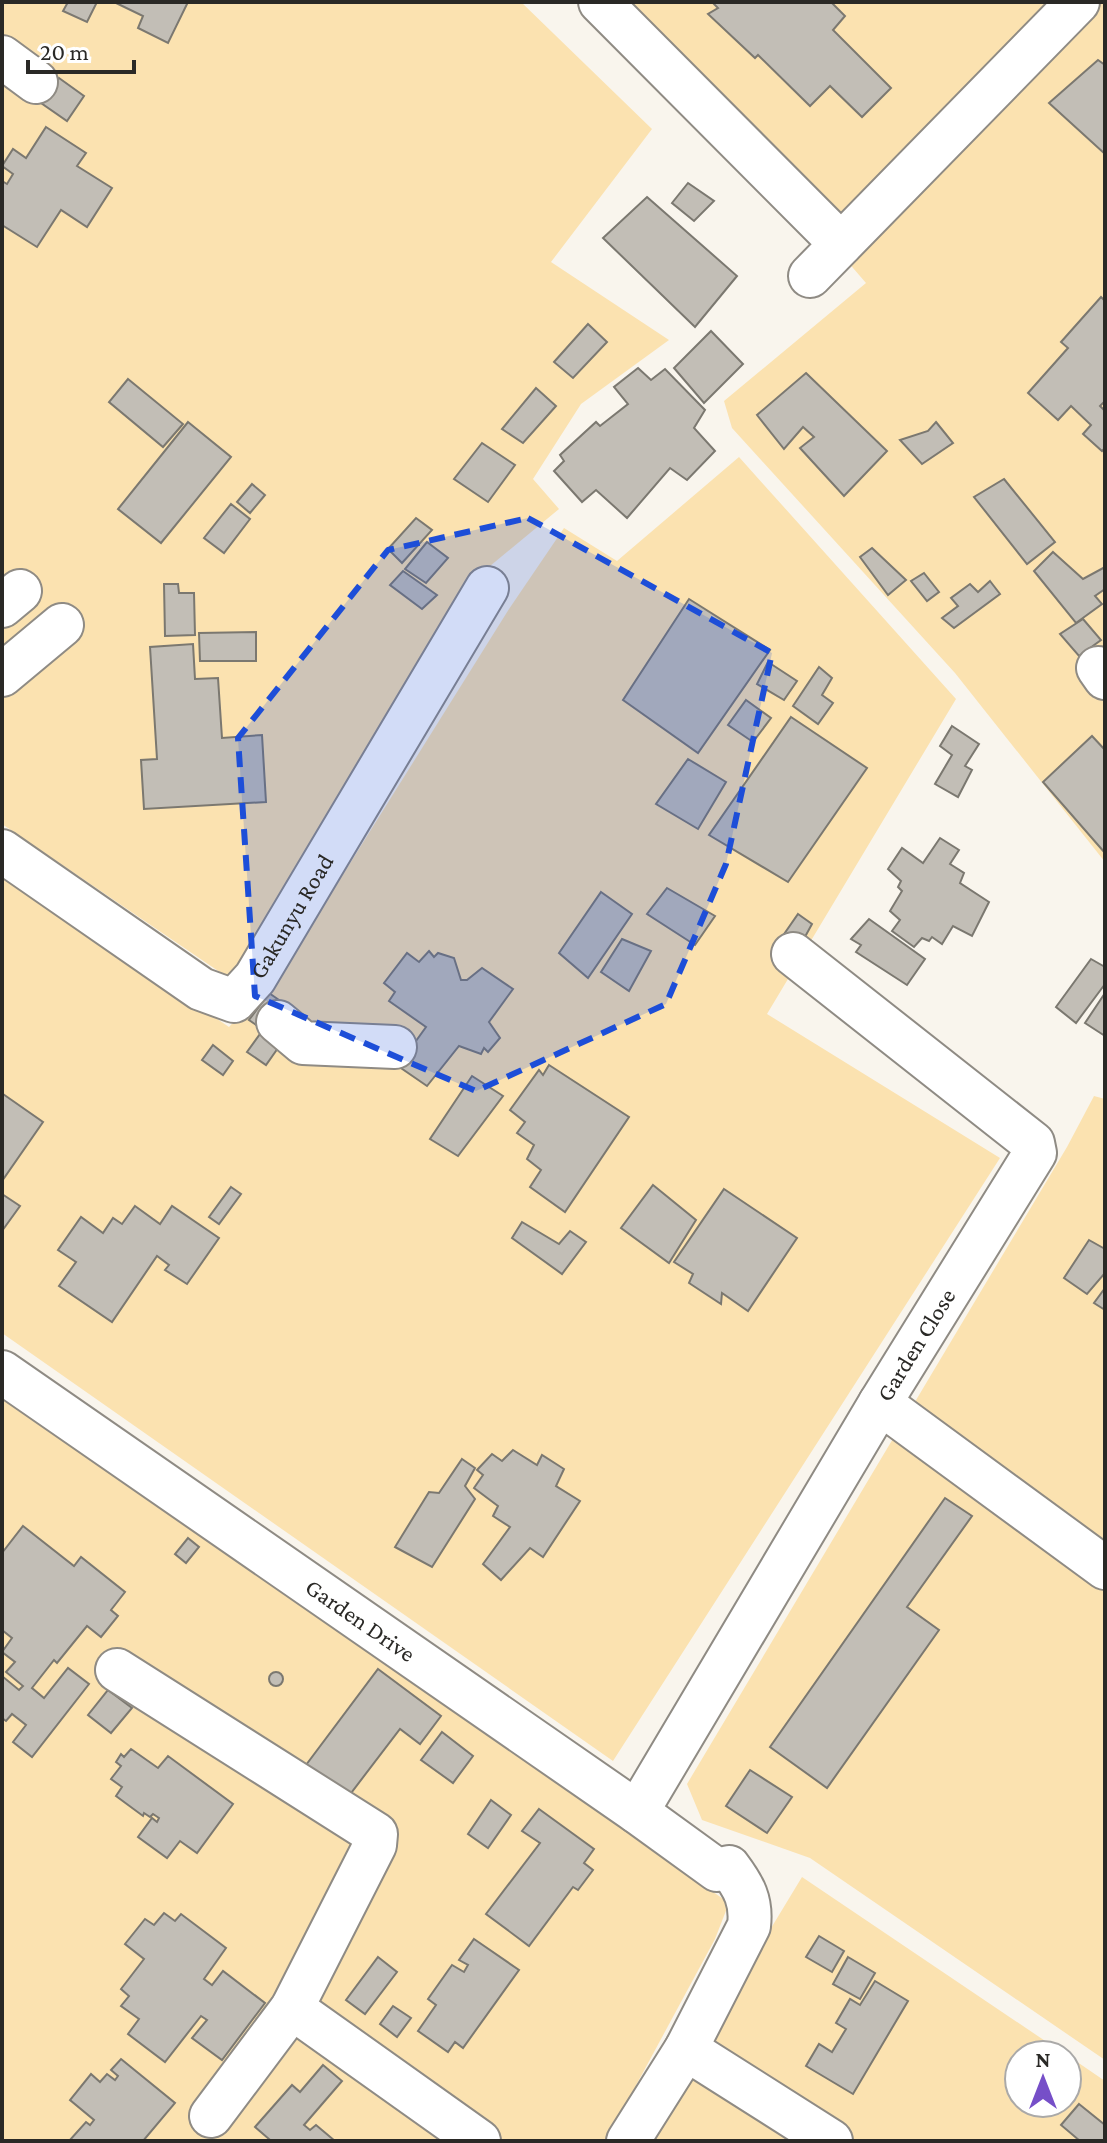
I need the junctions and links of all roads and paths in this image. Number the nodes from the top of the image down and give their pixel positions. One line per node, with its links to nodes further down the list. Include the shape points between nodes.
1 (600, 2): 5 (street)
2 (1078, 2): 5 (street)
3 (2, 57): 4 (street)
4 (36, 82)
5 (841, 244): 6 (street)
6 (810, 276)
7 (487, 588): 12 (street, Gakunyu Road, via 255,978)
8 (62, 625): 9 (street)
9 (2, 675)
10 (2, 851): 12 (street, Gakunyu Road, via 201,989)
11 (793, 954): 15 (street, Garden Close, via 1035,1149)
12 (259, 1008): 13 (street, via 303,1043)
13 (395, 1047)
14 (2, 1372): 18 (street, Garden Drive)
15 (880, 1403): 16 (street); 18 (street, Garden Close)
16 (1105, 1568)
17 (117, 1670): 19 (street, via 376,1834)
18 (637, 1812): 20 (street, Garden Drive, via 717,1870 729,1867 751,1908 749,1926)
19 (292, 2008): 21 (street); 22 (street)
20 (686, 2049): 23 (street); 24 (street)
21 (211, 2116)
22 (479, 2141)
23 (628, 2141)
24 (831, 2141)

